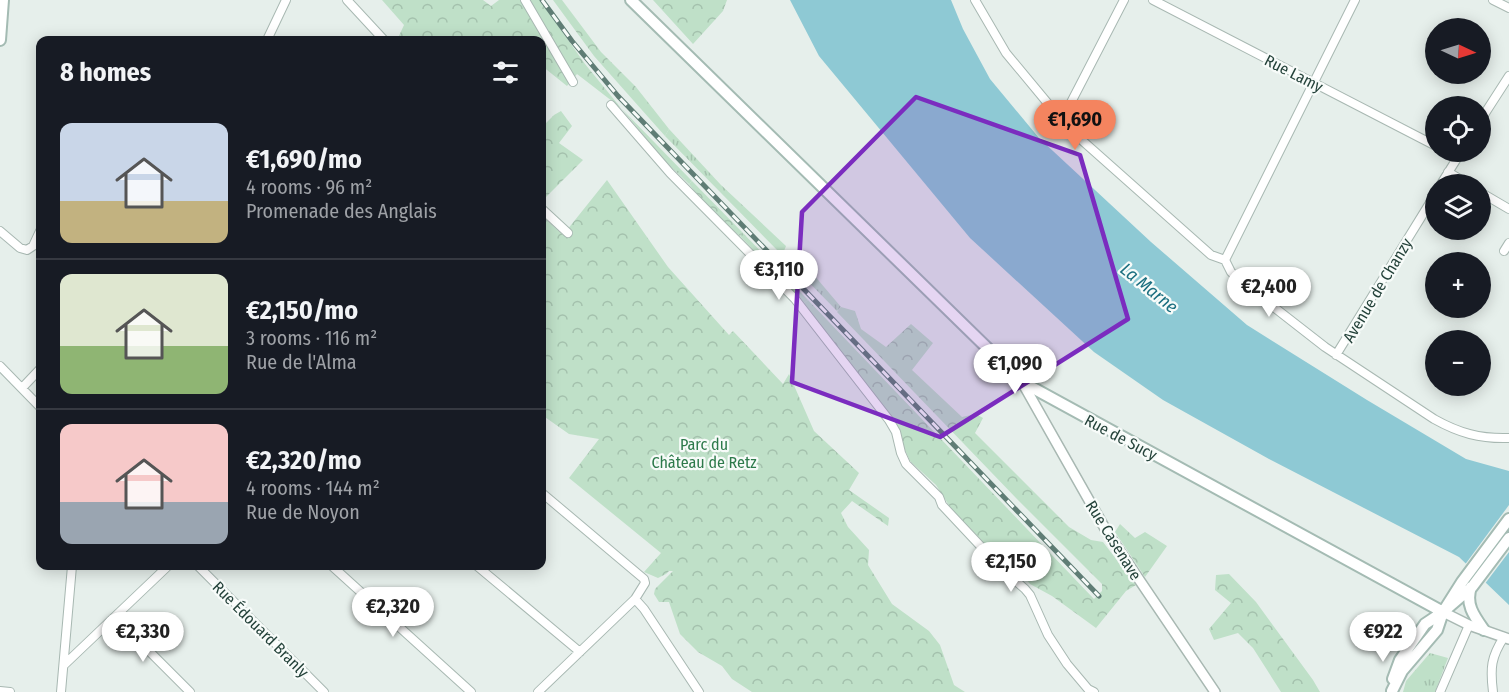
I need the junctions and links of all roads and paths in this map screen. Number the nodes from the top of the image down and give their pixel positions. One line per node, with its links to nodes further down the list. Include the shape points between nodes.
1 (3, 0): 12 (main road)
2 (286, 0): 13 (street)
3 (347, 0): 14 (street)
4 (525, 0): 17 (street)
5 (631, 0): 37 (main road, Rue de Sucy)
6 (975, 0): 21 (street, via 1006,53 1050,106)
7 (1124, 0): 21 (street)
8 (1153, 0): 18 (street, Rue Lamy)
9 (1355, 0): 18 (street)
10 (1493, 0): 11 (street)
11 (1509, 8)
12 (0, 29): 15 (main road)
13 (269, 36)
14 (380, 36)
15 (0, 40)
16 (1509, 76): 19 (street)
17 (573, 82)
18 (1314, 83): 22 (street, Rue Lamy); 33 (street)
19 (1491, 104)
20 (612, 105): 58 (street, via 670,173 795,299 889,420 906,464 1030,595 1048,635)
21 (1065, 114): 33 (street, via 1076,135 1211,255)
22 (1425, 140)
23 (1455, 162): 24 (street)
24 (1448, 172): 25 (street)
25 (1451, 174)
26 (1491, 198): 27 (street)
27 (1509, 209)
28 (1425, 211): 34 (street, Avenue de Chanzy)
29 (546, 213): 31 (street)
30 (0, 231): 32 (street, via 27,250)
31 (568, 233)
32 (36, 240)
33 (1225, 260): 34 (street, via 1239,280)
34 (1336, 355): 40 (street, via 1452,429 1471,436)
35 (0, 366): 38 (street)
36 (36, 373): 38 (street)
37 (1022, 382): 51 (main road, Rue de Sucy); 67 (street, Rue Casenave, via 1107,532)
38 (22, 388): 39 (street)
39 (36, 402)
40 (1509, 438)
41 (546, 496): 50 (street, via 644,579)
42 (1509, 519): 49 (main road)
43 (1509, 538): 49 (main road)
44 (72, 570): 57 (street)
45 (164, 570): 52 (street)
46 (202, 570): 63 (street, Rue Édouard Branly)
47 (336, 570): 64 (street)
48 (482, 570): 56 (street)
49 (1467, 584): 51 (main road); 54 (main road, via 1470,606)
50 (635, 599): 56 (street); 66 (street)
51 (1443, 612): 53 (street); 68 (main road, via 1425,624 1408,646 1393,677)
52 (115, 617): 57 (street); 62 (street)
53 (1469, 625): 54 (street); 69 (street)
54 (1484, 630): 55 (street)
55 (1506, 638): 70 (street, via 1494,652)
56 (580, 652): 65 (street)
57 (64, 665): 61 (street)
58 (1091, 690)
59 (0, 691): 60 (street)
60 (10, 692)
61 (61, 692)
62 (190, 692)
63 (324, 692)
64 (471, 692)
65 (538, 692)
66 (699, 692)
67 (1215, 692)
68 (1392, 692)
69 (1440, 692)
70 (1493, 692)

